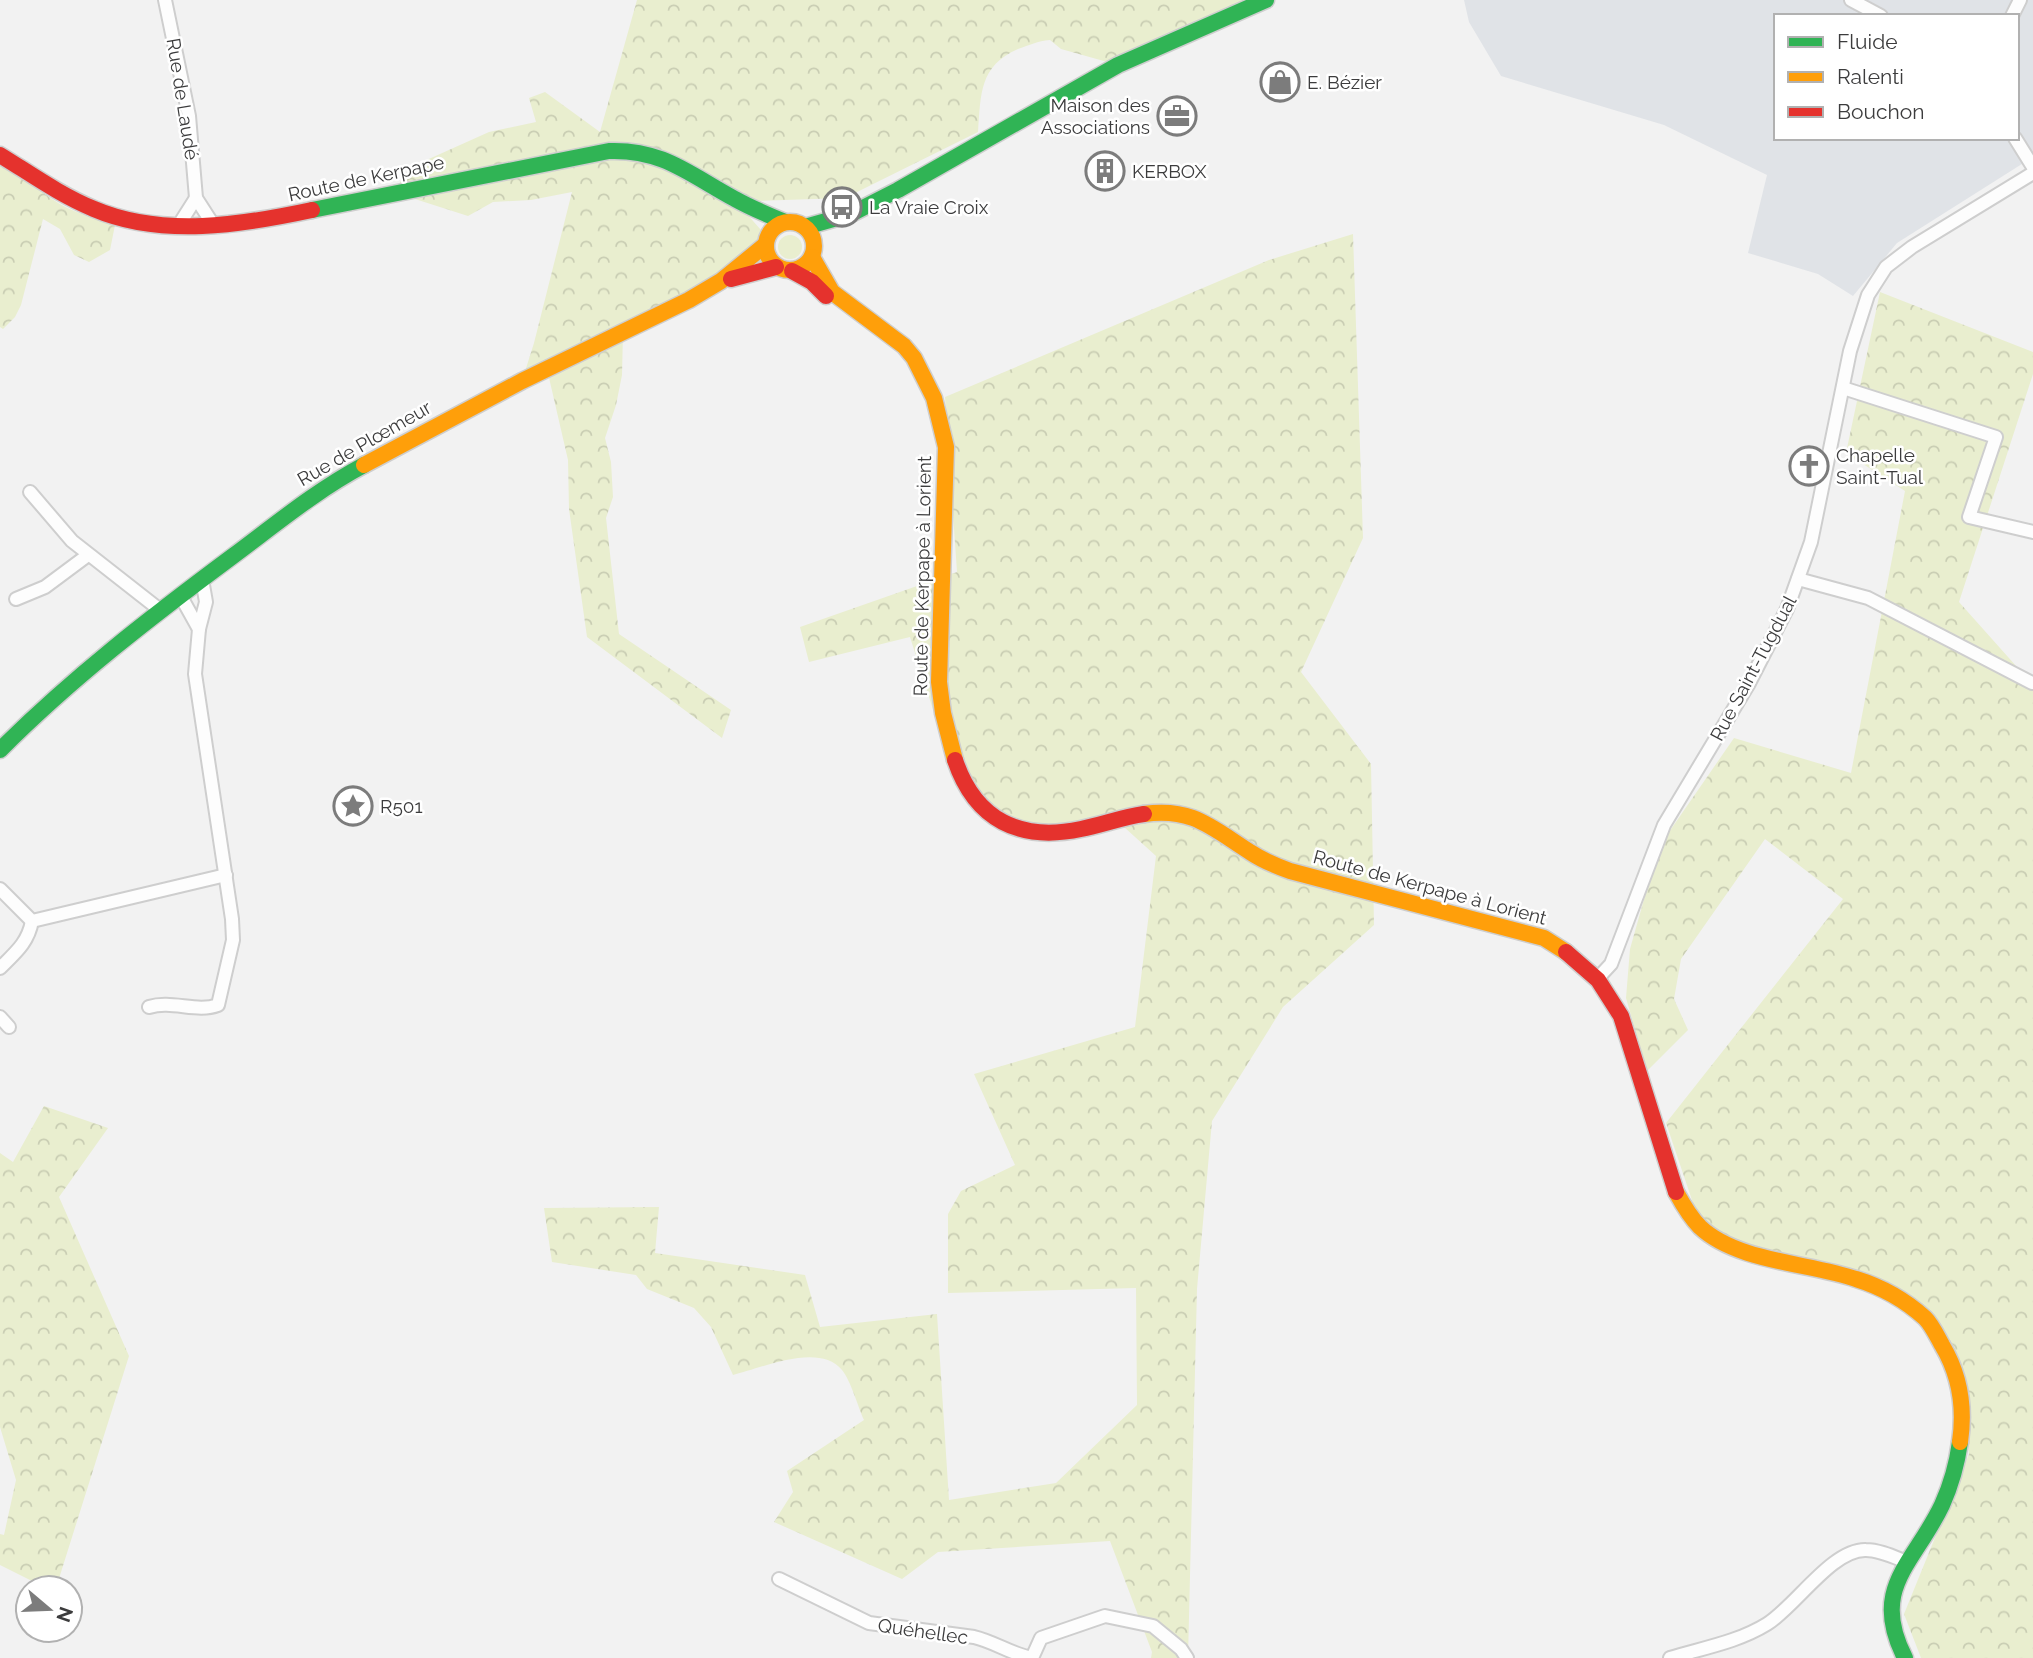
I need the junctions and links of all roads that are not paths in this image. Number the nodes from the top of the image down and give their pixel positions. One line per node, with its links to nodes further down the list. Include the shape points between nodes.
1 (165, 0): 9 (street, Rue de Laudé, via 188,116)
2 (1266, 0): 11 (main road, via 1118,65)
3 (1851, 0): 4 (street)
4 (1877, 14)
5 (2016, 140): 7 (street)
6 (0, 155): 13 (main road, Route de Kerpape, via 83,205 128,220)
7 (2033, 167)
8 (2033, 173): 21 (street, Rue Saint-Tugdual, via 1886,267 1868,295)
9 (196, 198): 13 (street); 14 (street, Rue de Laudé)
10 (743, 204): 12 (main road, Route de Kerpape); 14 (main road, Route de Kerpape, via 670,160 624,149 393,192 282,218); 16 (main road, Route de Kerpape, via 756,215)
11 (850, 214): 15 (main road); 17 (main road)
12 (785, 222): 15 (main road); 16 (main road, via 772,230)
13 (182, 226): 14 (main road, Route de Kerpape)
14 (214, 226)
15 (805, 227): 17 (main road, via 811,233)
16 (767, 241): 18 (main road, via 770,261); 19 (main road, Rue de Plœmeur)
17 (813, 253): 18 (main road, via 807,264); 20 (main road, Route de Kerpape à Lorient, via 832,292 904,346)
18 (784, 269): 19 (main road, Rue de Plœmeur); 20 (main road, Route de Kerpape à Lorient, via 812,282 837,307 876,332)
19 (721, 281): 25 (main road, Rue de Plœmeur, via 331,483)
20 (926, 383): 37 (main road, Route de Kerpape à Lorient, via 946,447 939,682 942,717 963,784 991,815 1016,829 1049,834 1143,814 1180,813 1209,824 1290,872 1544,938 1569,952)
21 (1843, 388): 23 (street, via 1996,437 1969,517); 26 (street, Rue Saint-Tugdual, via 1811,542)
22 (30, 492): 24 (street)
23 (2033, 532)
24 (88, 555): 28 (street, via 44,587); 29 (street)
25 (202, 579): 27 (main road, Rue de Plœmeur); 30 (street, via 206,602)
26 (1798, 579): 31 (street, via 1868,598); 37 (street, Rue Saint-Tugdual, via 1748,684 1664,825 1611,964)
27 (180, 594): 29 (main road, Rue de Plœmeur); 30 (street)
28 (16, 599)
29 (160, 610): 32 (main road, Rue de Plœmeur, via 70,683)
30 (199, 629): 33 (street, via 198,706)
31 (2032, 683)
32 (0, 750)
33 (226, 875): 35 (street); 38 (street, via 233,940 218,1005)
34 (0, 889): 35 (street)
35 (32, 921): 36 (street, via 24,945)
36 (0, 968)
37 (1598, 978): 39 (main road, Route de Kerpape à Lorient, via 1620,1016 1677,1194 1699,1227 1731,1248 1890,1290 1917,1311 1942,1342 1960,1391 1958,1458 1942,1504)
38 (149, 1007)
39 (1907, 1562): 43 (street, via 1865,1550 1853,1552 1832,1565 1767,1624 1738,1638); 44 (main road, Route de Kerpape à Lorient, via 1890,1610 1894,1637)
40 (779, 1579): 41 (street, Quéhellec, via 869,1623 974,1637)
41 (1032, 1658): 42 (street, Quéhellec, via 1041,1637 1105,1616 1153,1626)
42 (1186, 1658)
43 (1671, 1658)
44 (1906, 1658)

